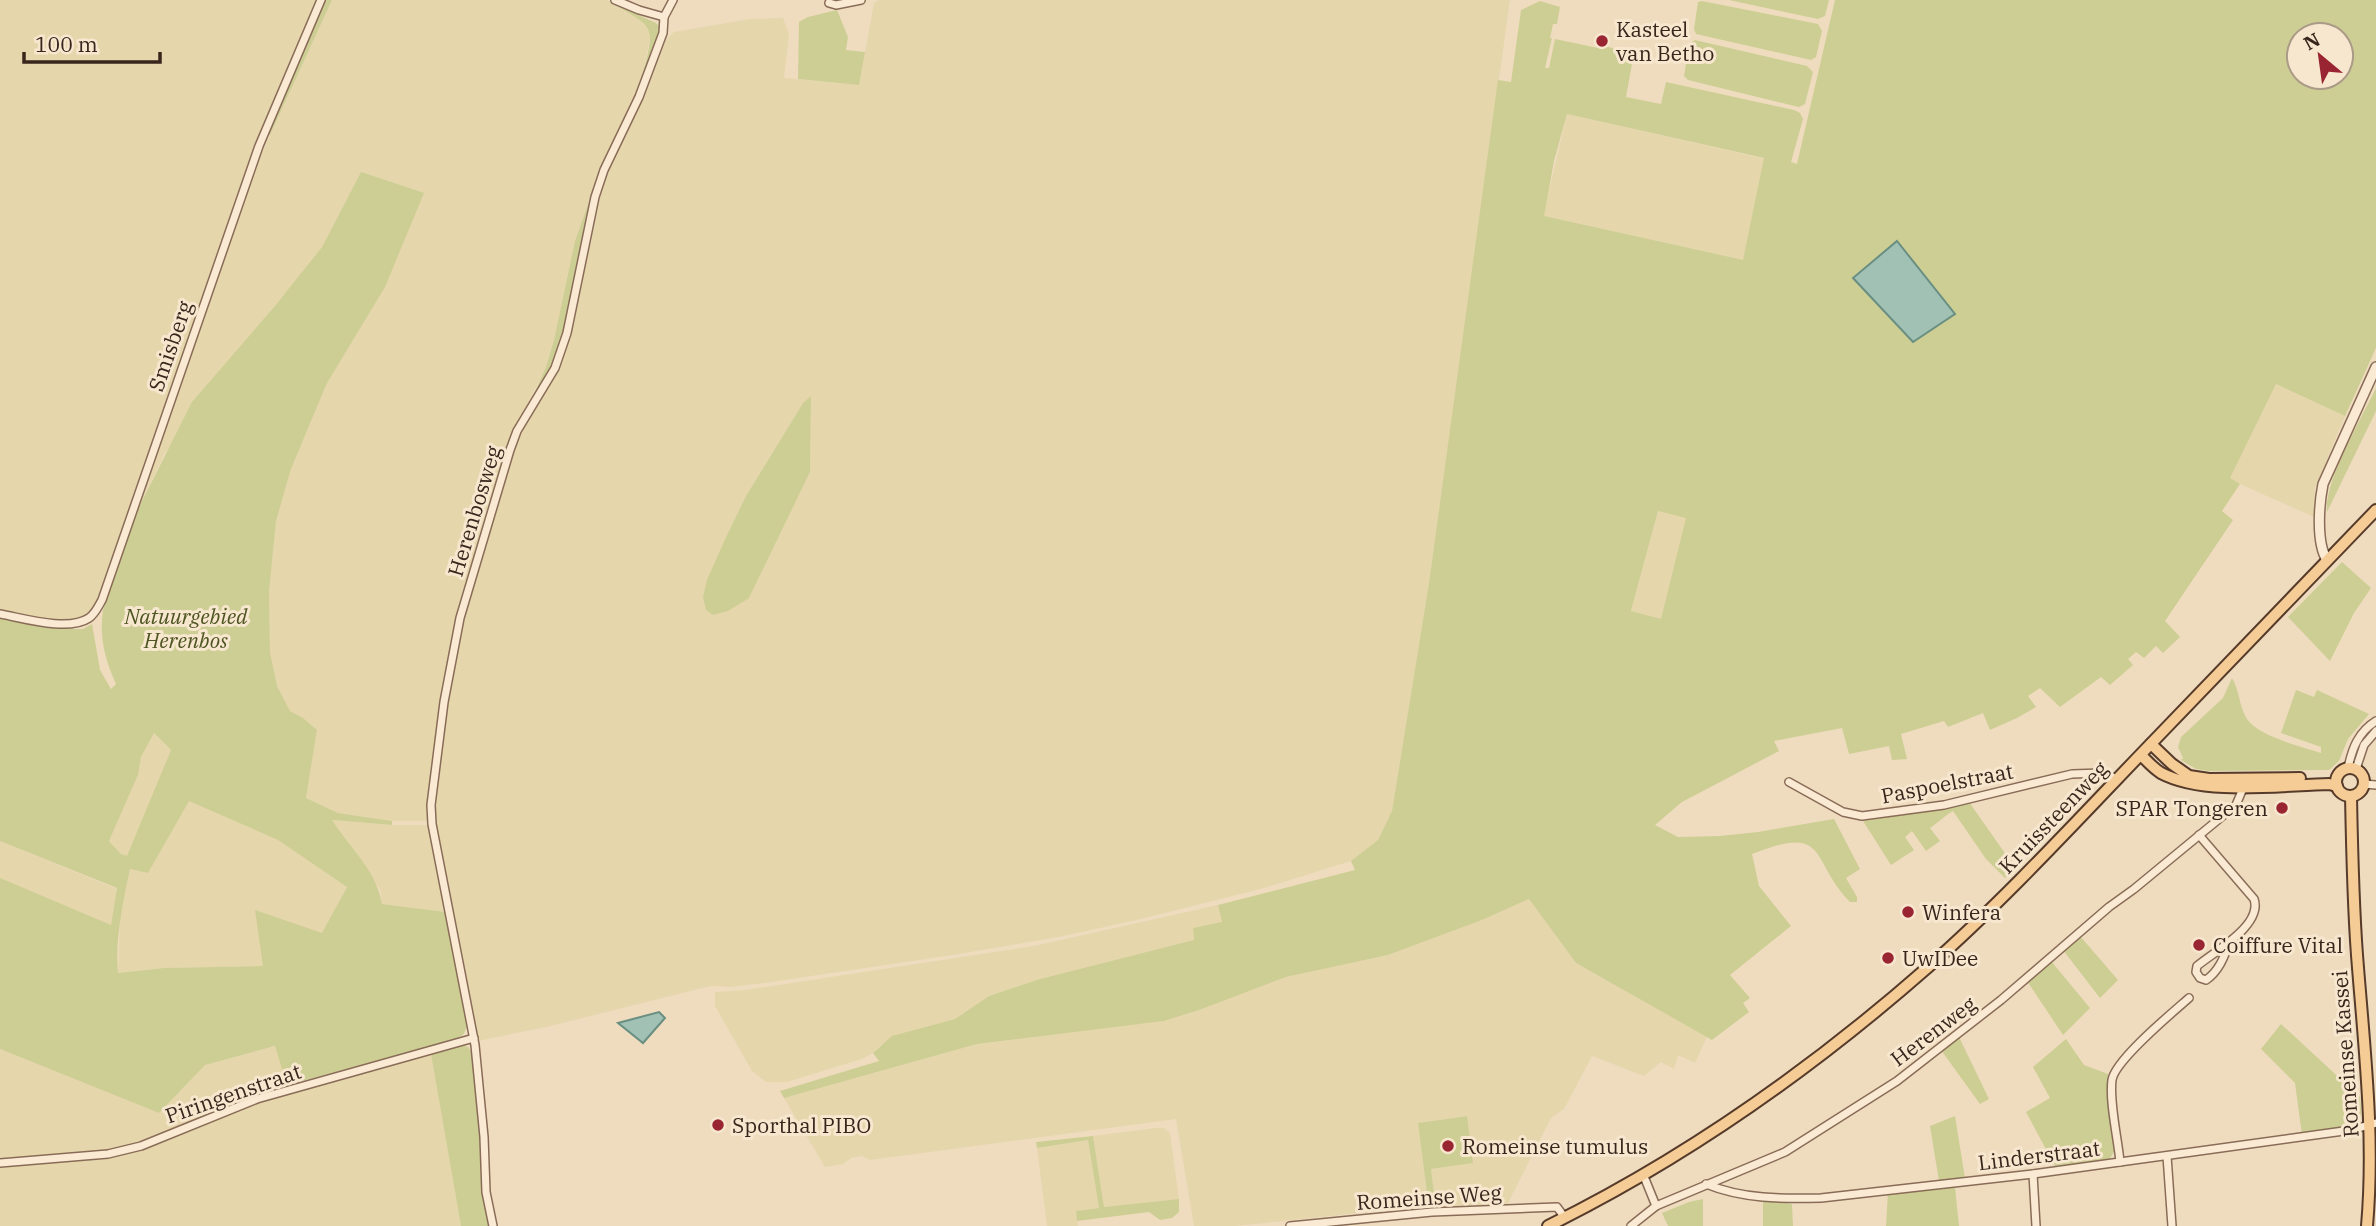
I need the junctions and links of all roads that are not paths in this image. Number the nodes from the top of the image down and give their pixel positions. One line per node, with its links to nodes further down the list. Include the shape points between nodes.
1 (321, 0): 10 (street, Smisberg, via 259,146 102,600 89,618 71,624)
2 (615, 0): 6 (street)
3 (673, 0): 6 (street, Herenbosweg)
4 (861, 0): 5 (street)
5 (829, 3)
6 (664, 17): 25 (street, Herenbosweg, via 663,33 647,75 595,197 575,300 555,368 517,431 507,460 460,618 444,702 432,786 432,824)
7 (2376, 368): 9 (street, via 2323,484 2321,548)
8 (2376, 510): 9 (main road, Kruissteenweg)
9 (2327, 560): 13 (main road, Kruissteenweg)
10 (0, 614)
11 (2376, 721): 15 (street, via 2357,740)
12 (2376, 731): 15 (street)
13 (2151, 744): 14 (main road, Kruissteenweg); 19 (main road, via 2189,776)
14 (2141, 755): 16 (main road, Kruissteenweg); 19 (main road, via 2164,774 2191,783)
15 (2352, 769): 17 (main road); 20 (main road)
16 (2117, 779): 18 (street, Paspoelstraat, via 2102,773 2072,774 1944,805 1861,816 1843,812); 30 (main road, Kruissteenweg, via 1995,905 1867,1019 1733,1117)
17 (2337, 781): 19 (main road); 21 (main road, via 2340,792)
18 (1789, 782)
19 (2244, 782): 22 (street, Herenweg, via 2236,804)
20 (2370, 785): 21 (main road)
21 (2351, 796): 26 (main road, Romeinse Kassei, via 2357,952)
22 (2199, 835): 23 (street, via 2257,908); 32 (street, Herenweg, via 1897,1081 1786,1152)
23 (2228, 944): 23 (street, via 2212,976 2200,978 2197,966)
24 (2189, 998): 28 (street, via 2114,1072)
25 (474, 1038): 29 (street, Piringenstraat, via 257,1099 141,1146 108,1154); 35 (street, Herenbosweg, via 486,1192)
26 (2373, 1124): 27 (street, Linderstraat); 41 (main road, Romeinse Kassei)
27 (2167, 1156): 28 (street, Linderstraat); 40 (street)
28 (2120, 1162): 31 (street, Linderstraat)
29 (0, 1163)
30 (1643, 1174): 33 (street); 34 (main road, Kruissteenweg)
31 (2034, 1174): 32 (street, Linderstraat, via 1821,1198 1771,1198); 39 (street)
32 (1706, 1184): 33 (street, Herenweg)
33 (1656, 1206): 38 (street, Herenweg)
34 (1565, 1218): 36 (street, Romeinse Weg, via 1557,1208 1502,1209); 37 (main road, Kruissteenweg)
35 (493, 1226)
36 (1290, 1226)
37 (1548, 1226)
38 (1631, 1226)
39 (2036, 1226)
40 (2172, 1226)
41 (2367, 1226)

